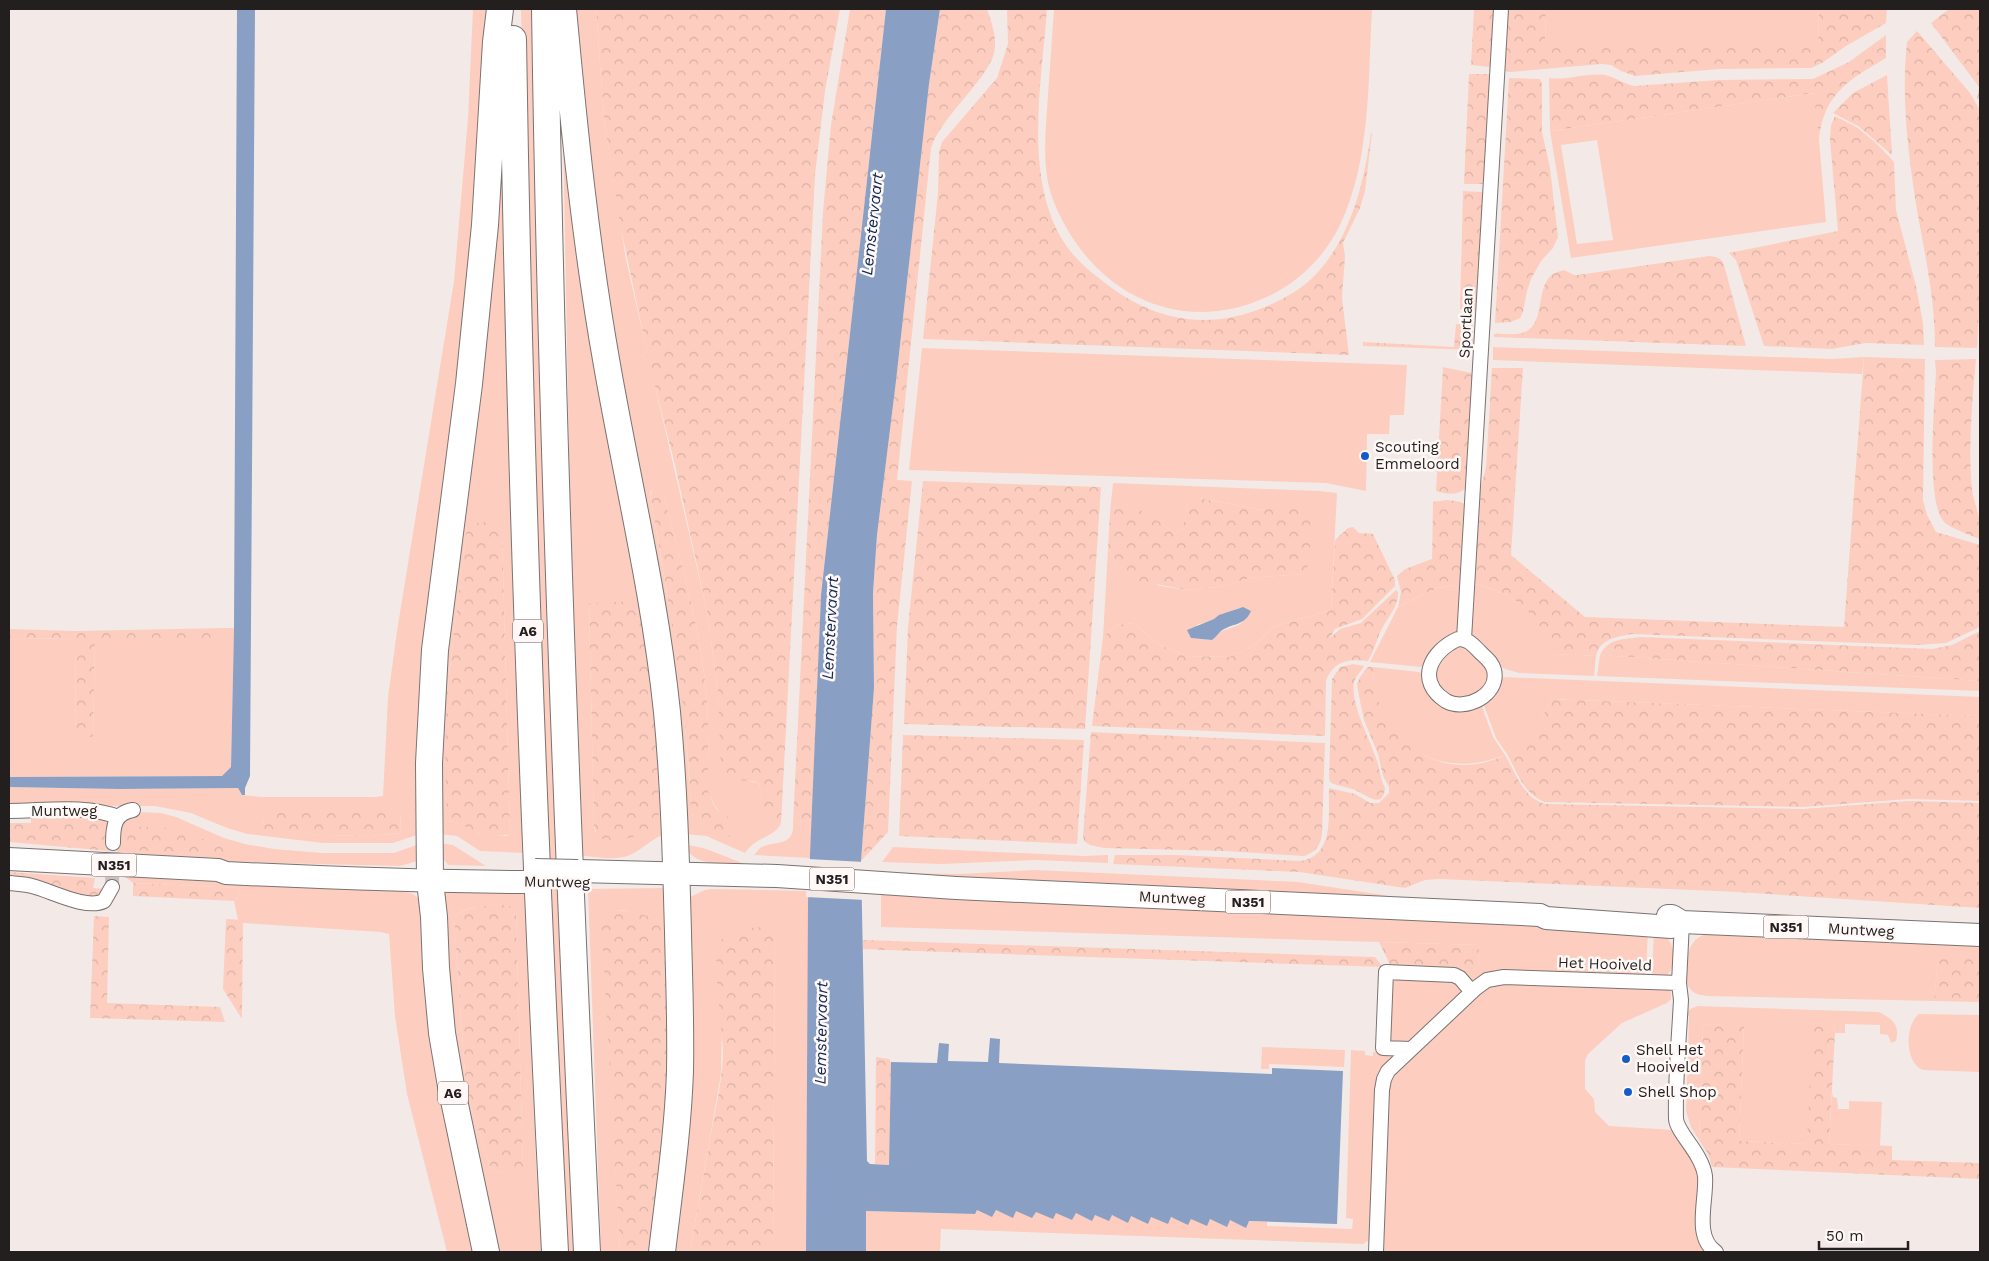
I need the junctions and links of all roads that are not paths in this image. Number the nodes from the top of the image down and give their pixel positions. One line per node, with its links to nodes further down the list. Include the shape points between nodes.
1 (500, 9): 12 (highway, A6, via 486,225 436,650 429,744)
2 (512, 9): 22 (highway, A6, via 526,567)
3 (545, 9): 23 (highway, A6, via 558,562)
4 (563, 9): 13 (highway, via 595,298 663,682 670,742)
5 (1501, 9): 6 (street, Sportlaan)
6 (1464, 639): 6 (street, via 1451,642 1440,651 1429,671 1437,693 1456,705 1468,704 1484,696 1495,676 1491,663)
7 (133, 810): 9 (street, Muntweg)
8 (9, 811): 9 (street, Muntweg, via 89,810 104,811)
9 (118, 817): 10 (street, Muntweg, via 113,827)
10 (113, 843)
11 (9, 859): 12 (main road, Muntweg / N351, via 218,870 226,866)
12 (430, 875): 13 (main road, Muntweg / N351, bridge); 21 (highway, A6, via 446,1060)
13 (677, 878): 16 (main road, Muntweg / N351, via 888,882 894,885 1540,915 1672,916); 24 (highway, via 680,1072)
14 (9, 884): 15 (street, via 33,886 96,904 104,901)
15 (112, 888)
16 (1682, 922): 17 (main road, Muntweg / N351); 18 (street)
17 (1980, 936)
18 (1680, 983): 19 (street, Het Hooiveld, via 1504,977 1487,980); 26 (street, via 1676,1122 1703,1165 1703,1232 1708,1245)
19 (1472, 992): 20 (street, Het Hooiveld); 20 (street, via 1454,975 1386,972 1383,1048)
20 (1411, 1049): 25 (street, Het Hooiveld, via 1388,1071 1382,1084)
21 (486, 1252)
22 (555, 1252)
23 (587, 1252)
24 (662, 1252)
25 (1376, 1252)
26 (1716, 1252)

